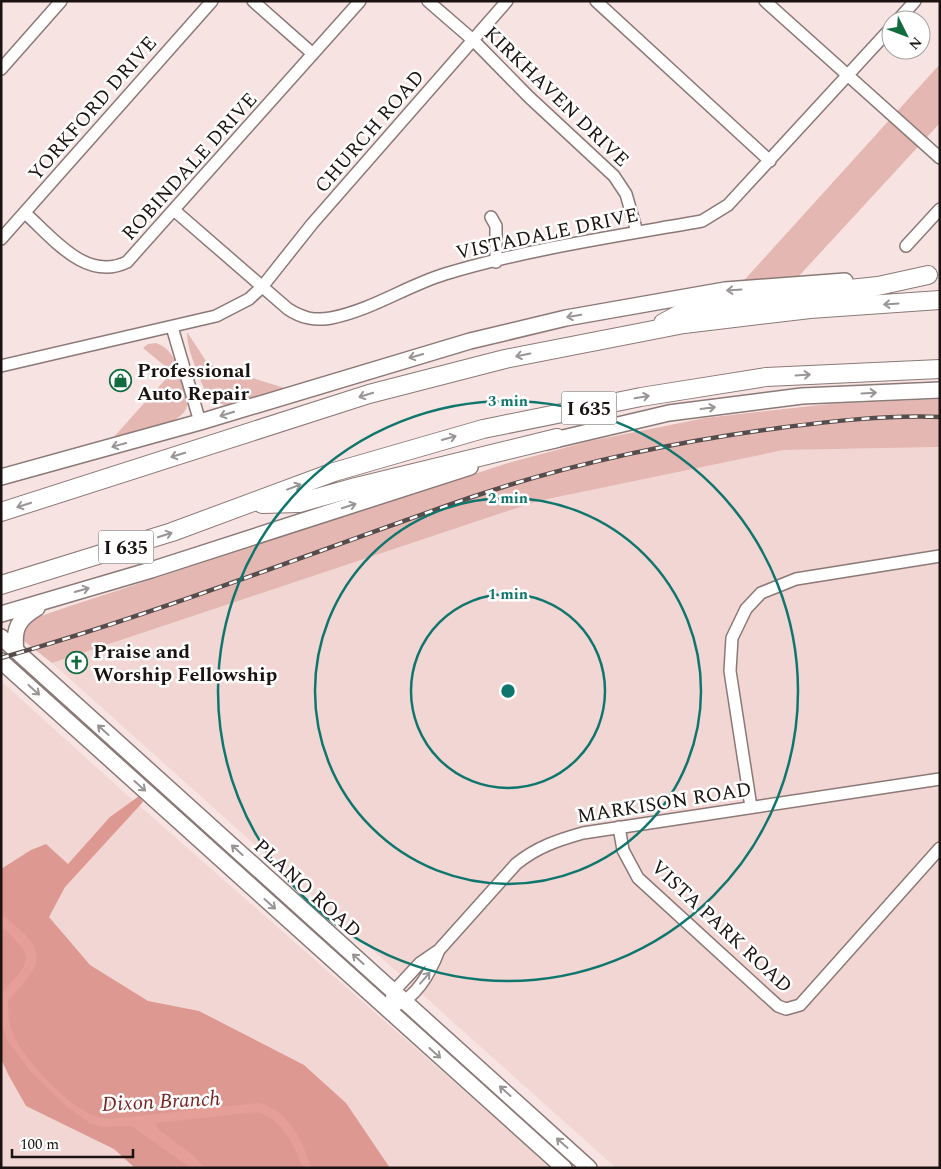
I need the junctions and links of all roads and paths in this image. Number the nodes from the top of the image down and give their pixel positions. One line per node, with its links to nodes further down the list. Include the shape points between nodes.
1 (61, 1): 12 (street)
2 (212, 1): 18 (street, YORKFORD DRIVE)
3 (253, 1): 11 (street)
4 (360, 1): 11 (street, ROBINDALE DRIVE)
5 (428, 1): 10 (street, KIRKHAVEN DRIVE)
6 (507, 1): 10 (street, CHURCH ROAD)
7 (596, 1): 15 (street)
8 (765, 1): 13 (street)
9 (881, 39): 13 (street, VISTADALE DRIVE)
10 (473, 40): 20 (street, KIRKHAVEN DRIVE, via 614,176 626,194); 25 (street, CHURCH ROAD, via 312,224)
11 (313, 54): 17 (street, ROBINDALE DRIVE)
12 (1, 69)
13 (848, 76): 14 (street); 15 (street, VISTADALE DRIVE)
14 (940, 158)
15 (770, 161): 20 (street, VISTADALE DRIVE, via 716,214 702,221)
16 (940, 209): 22 (street)
17 (175, 211): 18 (street, ROBINDALE DRIVE, via 134,256 122,265 108,269 82,261); 25 (street, VISTADALE DRIVE)
18 (25, 213): 21 (street, YORKFORD DRIVE)
19 (491, 217): 23 (street, via 496,226)
20 (637, 232): 23 (street, VISTADALE DRIVE)
21 (1, 239)
22 (906, 246)
23 (496, 262): 25 (street, VISTADALE DRIVE, via 436,277 385,301 313,320 300,316)
24 (934, 275): 28 (highway, via 878,286 689,309); 32 (main road, one-way to 32, via 725,290 566,318 470,341)
25 (262, 287): 27 (street, CHURCH ROAD, via 226,312)
26 (940, 300): 28 (highway, one-way to 28, via 810,308)
27 (172, 328): 29 (street, CHURCH ROAD); 32 (street)
28 (651, 330): 36 (highway, one-way to 36, via 505,359 368,394)
29 (1, 366)
30 (940, 369): 35 (highway, I 635, one-way to 30, via 334,472 483,429 604,404 766,377)
31 (940, 390): 33 (main road, one-way to 31, via 669,413 802,396)
32 (200, 422): 34 (main road, one-way to 34)
33 (557, 438): 35 (highway, via 299,503); 39 (main road, one-way to 33, via 150,570)
34 (1, 477)
35 (248, 504): 38 (highway, I 635, one-way to 35, via 172,532)
36 (1, 512)
37 (940, 556): 49 (street, via 796,579 761,593 746,609 732,638 730,671)
38 (1, 585)
39 (53, 598): 40 (main road); 44 (main road, via 18,622 14,637)
40 (25, 607): 41 (main road); 42 (main road)
41 (1, 608)
42 (1, 614)
43 (1, 637): 44 (main road, PLANO ROAD)
44 (16, 651): 46 (main road, PLANO ROAD, one-way to 44)
45 (1, 661): 47 (main road, PLANO ROAD, one-way to 47)
46 (126, 751): 47 (main road); 51 (main road, PLANO ROAD)
47 (115, 763): 52 (main road, PLANO ROAD, one-way to 52)
48 (940, 779): 49 (street, MARKISON ROAD)
49 (751, 807): 50 (street, MARKISON ROAD)
50 (619, 827): 53 (street, VISTA PARK ROAD, via 624,850 638,878 786,1010 800,1005); 54 (street, MARKISON ROAD, via 583,832 554,841 527,855 440,950 420,963)
51 (219, 834): 52 (main road); 54 (main road, PLANO ROAD, one-way to 51)
52 (208, 847): 55 (main road, PLANO ROAD, one-way to 55)
53 (940, 848)
54 (400, 996): 55 (street, MARKISON ROAD); 56 (main road, PLANO ROAD, one-way to 54)
55 (386, 1010): 57 (main road, PLANO ROAD, one-way to 57)
56 (541, 1124): 57 (main road); 59 (main road, PLANO ROAD, one-way to 56)
57 (529, 1137): 58 (main road, PLANO ROAD)
58 (564, 1168)
59 (589, 1168)

